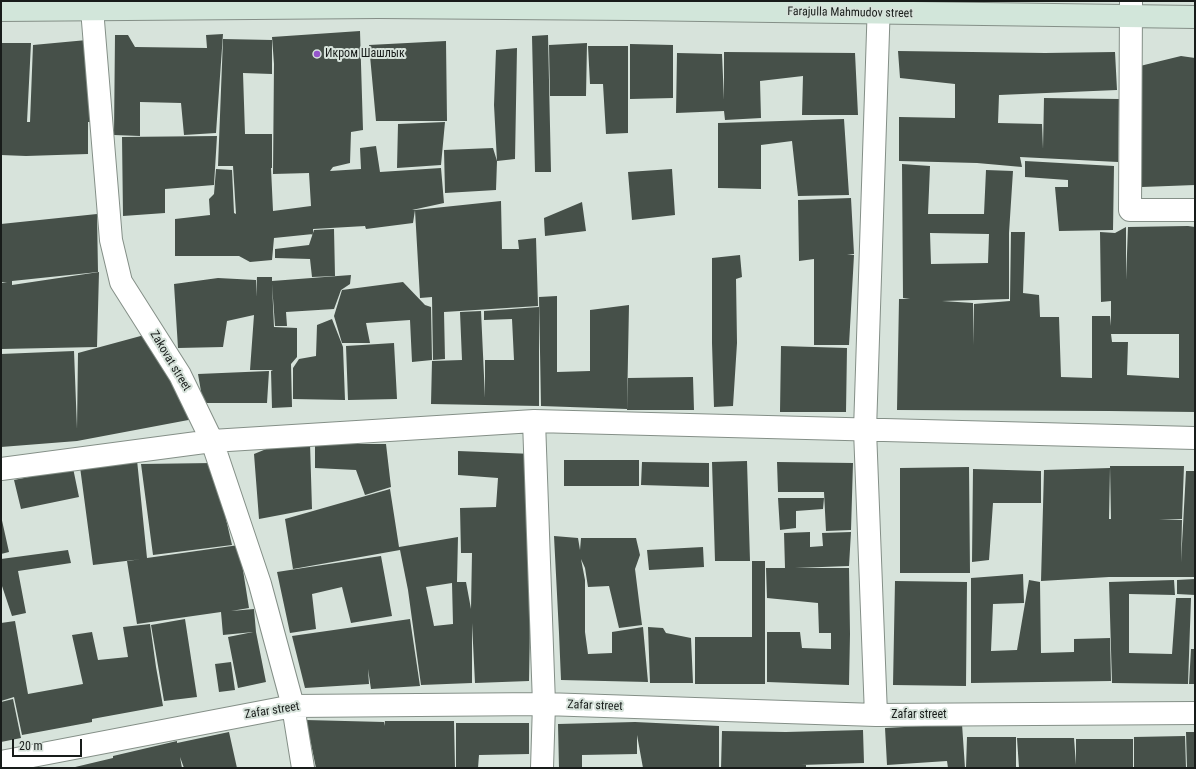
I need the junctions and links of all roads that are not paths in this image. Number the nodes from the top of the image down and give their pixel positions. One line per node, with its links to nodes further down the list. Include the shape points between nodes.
1 (379, 4): 2 (main road, Farajulla Mahmudov street); 3 (main road, Farajulla Mahmudov street)
2 (123, 5): 7 (main road, Farajulla Mahmudov street)
3 (632, 5): 4 (main road, Farajulla Mahmudov street)
4 (879, 7): 5 (main road, Farajulla Mahmudov street); 11 (street)
5 (1131, 9): 8 (main road, Farajulla Mahmudov street); 9 (street, via 1130,210)
6 (1, 10): 7 (main road, Farajulla Mahmudov street)
7 (92, 10): 13 (street, Zakovat street, via 110,240 121,282 180,375)
8 (1195, 17)
9 (1195, 210)
10 (534, 421): 11 (street); 13 (street); 15 (street)
11 (865, 430): 12 (street); 18 (street)
12 (1195, 438)
13 (212, 441): 14 (street); 16 (street, Zakovat street, via 260,584)
14 (1, 469)
15 (544, 704): 16 (street, Zafar street); 18 (street, Zafar street); 21 (street)
16 (293, 706): 19 (street, Zafar street); 20 (street, Zakovat street)
17 (1195, 713): 18 (street, Zafar street)
18 (876, 715)
19 (1, 762)
20 (303, 768)
21 (542, 768)

